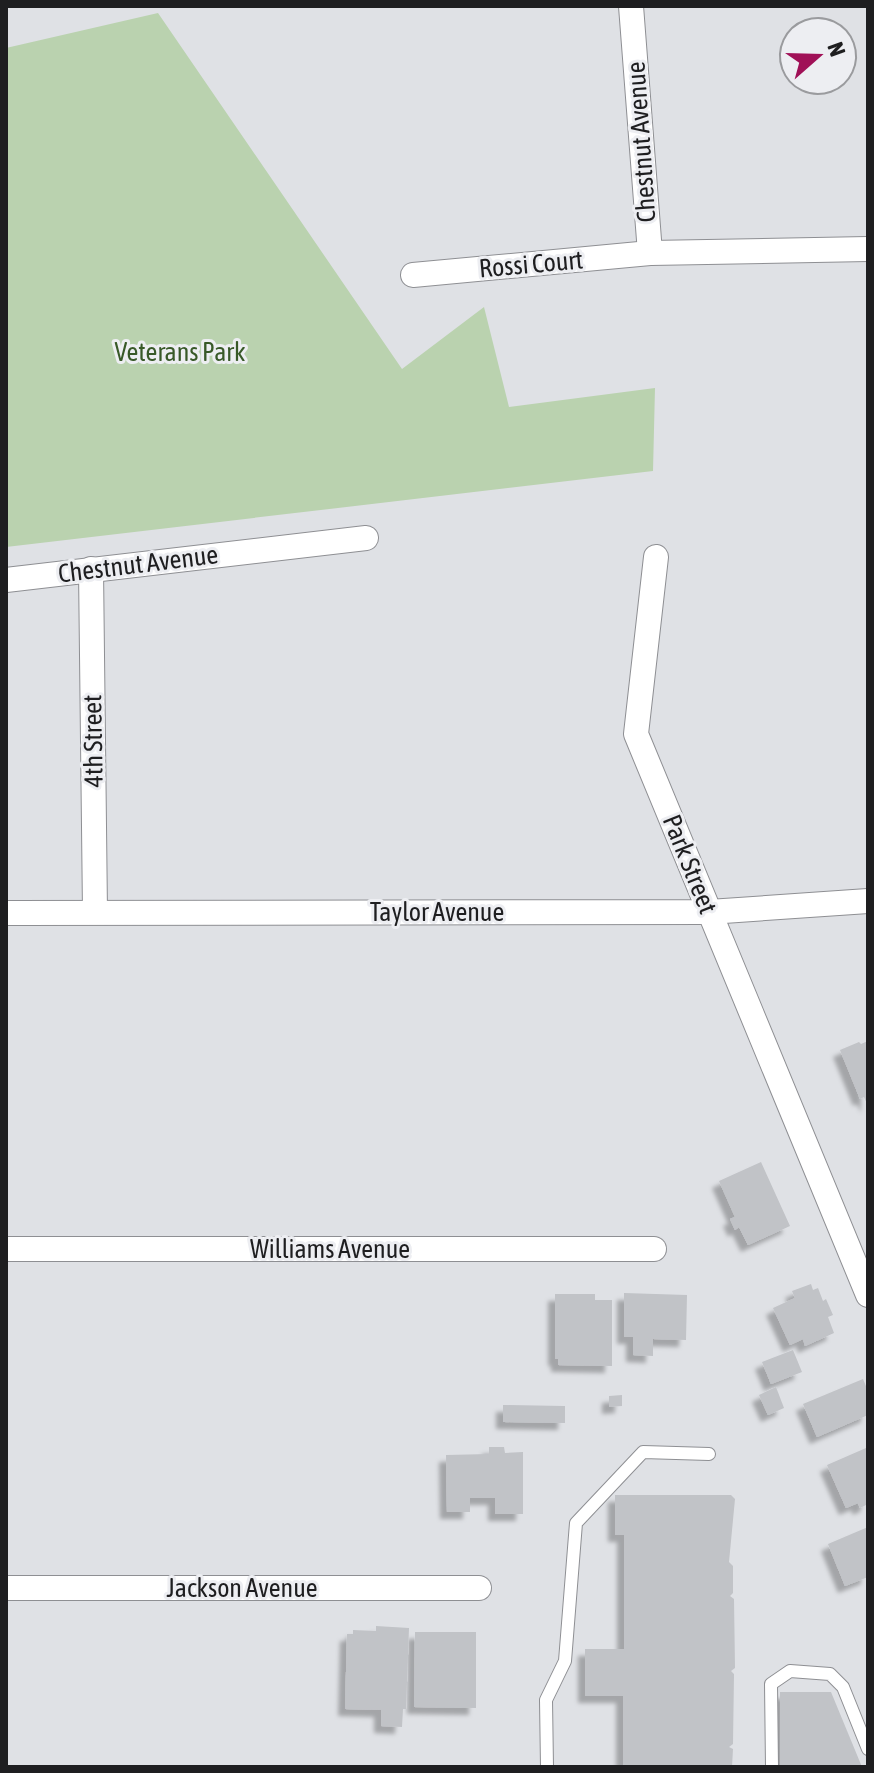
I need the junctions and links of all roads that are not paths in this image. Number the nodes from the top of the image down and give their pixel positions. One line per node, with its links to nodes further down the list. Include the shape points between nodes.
1 (631, 6): 3 (street, Chestnut Avenue)
2 (868, 249): 3 (street, Chestnut Avenue)
3 (650, 253): 4 (street, Rossi Court)
4 (413, 275)
5 (366, 538): 7 (street, Chestnut Avenue)
6 (656, 557): 11 (street, Park Street, via 636,734)
7 (91, 569): 8 (street, Chestnut Avenue); 10 (street, 4th Street)
8 (6, 580)
9 (868, 901): 11 (street, Taylor Avenue)
10 (95, 912): 11 (street, Taylor Avenue); 12 (street, Taylor Avenue)
11 (709, 912): 15 (street, Park Street)
12 (6, 913)
13 (6, 1249): 14 (street, Williams Avenue)
14 (654, 1249)
15 (868, 1295)
16 (709, 1454): 20 (lane, via 643,1452 576,1523 565,1661 546,1700)
17 (6, 1588): 18 (street, Jackson Avenue)
18 (479, 1588)
19 (868, 1749): 21 (lane, via 843,1687 830,1674 790,1671 771,1684)
20 (547, 1767)
21 (772, 1767)

